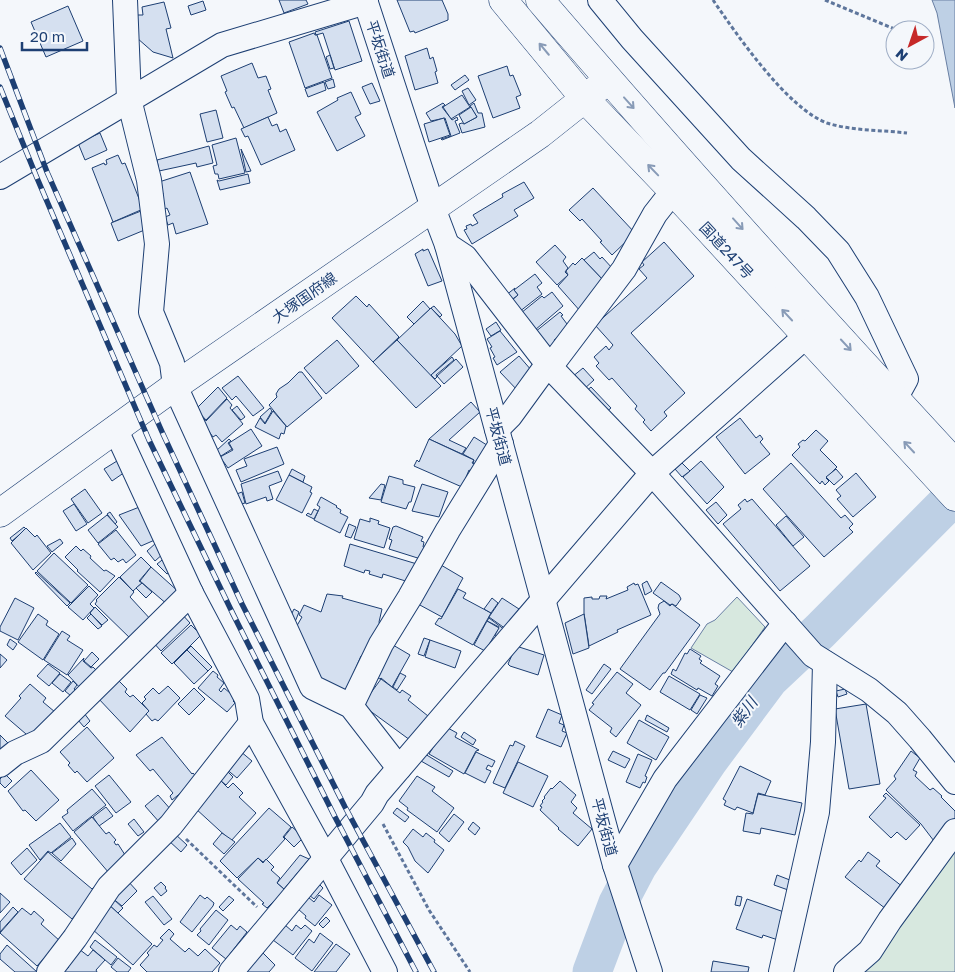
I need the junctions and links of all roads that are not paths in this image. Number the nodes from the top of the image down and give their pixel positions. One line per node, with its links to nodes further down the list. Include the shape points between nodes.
1 (125, 0): 7 (street)
2 (502, 0): 8 (main road, 国道247号, one-way to 2)
3 (540, 0): 6 (main road, 国道247号)
4 (600, 0): 16 (street, via 741,159 838,251 867,297 906,379)
5 (365, 1): 7 (street, via 222,45); 11 (street, 平坂街道)
6 (608, 80): 8 (main road, 大塚国府線); 16 (main road, 国道247号, one-way to 16)
7 (129, 99): 9 (street); 15 (street, via 149,180 157,244 151,312 172,363)
8 (585, 99): 10 (main road, 国道247号, one-way to 8); 11 (main road, 大塚国府線)
9 (0, 177)
10 (673, 191): 13 (main road, 国道247号, one-way to 10); 14 (street, via 655,214 624,270)
11 (433, 208): 12 (street, 平坂街道); 15 (main road, 大塚国府線)
12 (447, 245): 14 (street, via 466,256); 18 (street, 平坂街道)
13 (806, 336): 19 (street); 20 (main road, 国道247号, one-way to 13)
14 (550, 367): 18 (street, via 542,372); 19 (street)
15 (175, 386): 17 (main road, 大塚国府線); 26 (street, via 312,688)
16 (895, 398): 20 (main road, 国道247号)
17 (115, 428): 21 (main road, 大塚国府線); 22 (street)
18 (499, 436): 23 (street, 平坂街道); 26 (street, via 381,644)
19 (652, 473): 23 (street); 24 (street)
20 (951, 481)
21 (0, 513)
22 (191, 593): 27 (street, via 247,699); 28 (street, via 41,741 15,753)
23 (544, 598): 29 (street); 33 (street, 平坂街道)
24 (790, 630): 25 (street); 33 (street, via 665,779)
25 (819, 659): 30 (street, via 869,690 897,713); 38 (street, via 823,742 816,812)
26 (351, 706): 29 (street)
27 (251, 723): 32 (street); 34 (street, via 172,824 109,887)
28 (0, 766)
29 (399, 768): 32 (street)
30 (955, 782)
31 (955, 831): 39 (street, via 870,951)
32 (326, 859): 35 (street); 36 (street)
33 (618, 871): 37 (street, 平坂街道)
34 (49, 972)
35 (231, 972)
36 (385, 972)
37 (650, 972)
38 (781, 972)
39 (846, 972)

